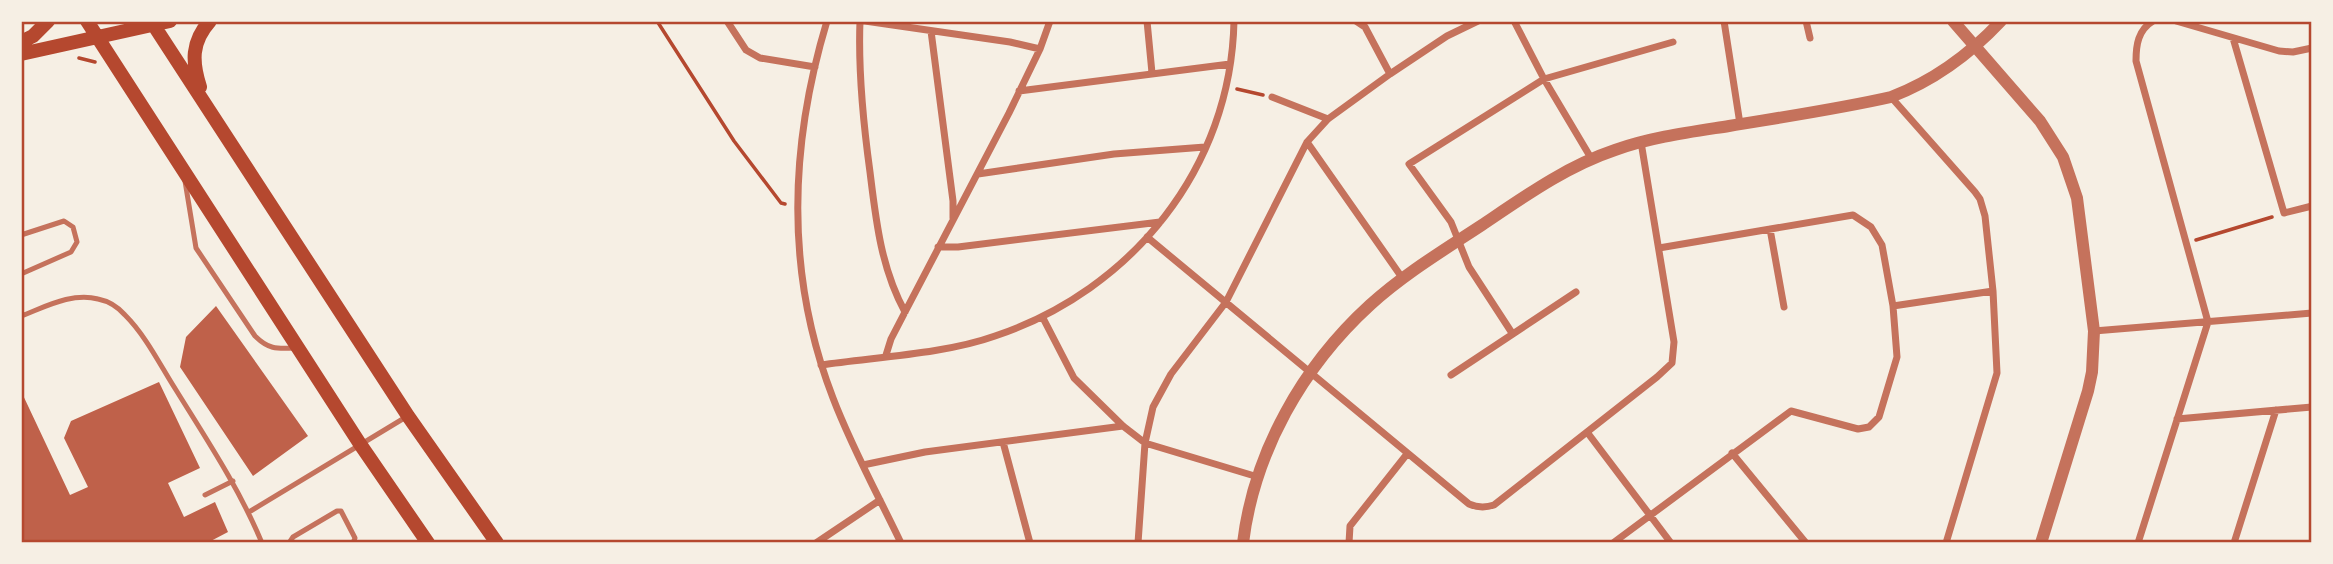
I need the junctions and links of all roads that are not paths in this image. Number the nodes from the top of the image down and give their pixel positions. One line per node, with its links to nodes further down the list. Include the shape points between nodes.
1 (48, 21): 26 (main road)
2 (87, 21): 23 (main road)
3 (170, 21): 21 (main road)
4 (210, 21): 40 (main road, via 195,43 193,61)
5 (727, 21): 33 (street, via 746,50 760,58)
6 (827, 21): 33 (street)
7 (860, 21): 65 (street, via 860,94 878,238)
8 (865, 21): 22 (street)
9 (1050, 21): 30 (street)
10 (1147, 21): 34 (street)
11 (1234, 21): 32 (street)
12 (1356, 21): 35 (street, via 1365,27)
13 (1478, 21): 35 (street)
14 (1514, 21): 36 (street)
15 (1724, 21): 42 (street)
16 (1806, 21): 24 (street)
17 (1953, 21): 28 (street)
18 (2001, 21): 28 (street)
19 (2153, 21): 69 (street, via 2139,37 2136,61)
20 (2176, 21): 25 (street)
21 (153, 23): 23 (main road); 40 (main road)
22 (931, 31): 30 (street); 50 (street)
23 (98, 38): 31 (main road); 47 (main road)
24 (1810, 38)
25 (2233, 38): 29 (street, via 2279,51); 49 (street, via 2284,213)
26 (21, 42)
27 (1673, 42): 36 (street)
28 (1975, 46): 39 (street, via 1944,71); 70 (street, via 2040,121 2063,157 2081,218)
29 (2312, 48)
30 (1040, 49): 37 (street)
31 (21, 54)
32 (1230, 64): 34 (street); 45 (street)
33 (815, 67): 74 (street, via 796,205 804,295)
34 (1153, 73): 37 (street)
35 (1390, 74): 41 (street)
36 (1544, 79): 46 (street); 55 (street, via 1409,164 1451,222)
37 (1019, 91): 48 (street)
38 (1272, 97): 41 (street)
39 (1891, 97): 42 (street); 60 (street, via 1980,199)
40 (207, 109): 79 (main road)
41 (1328, 120): 43 (street)
42 (1740, 124): 44 (street)
43 (1307, 142): 59 (street); 62 (street)
44 (1641, 142): 46 (street); 57 (street)
45 (1205, 147): 48 (street, via 1114,154); 51 (street)
46 (1591, 158): 55 (street)
47 (184, 172): 72 (main road); 72 (lane, via 196,248 204,263 255,336 274,349)
48 (978, 174): 50 (street)
49 (2312, 206)
50 (953, 221): 56 (street)
51 (1161, 222): 54 (street); 56 (street)
52 (1770, 229): 57 (street); 63 (street, via 1853,215 1871,227 1882,245); 64 (street)
53 (21, 235): 58 (lane, via 64,221 72,227 77,242 71,252)
54 (1147, 237): 62 (street); 68 (street, via 1118,268)
55 (1458, 241): 59 (street); 71 (street, via 1469,267)
56 (938, 247): 65 (street)
57 (1659, 248): 82 (street, via 1674,342 1672,363)
58 (21, 274)
59 (1403, 279): 75 (street, via 1355,320)
60 (1993, 291): 63 (street); 109 (street, via 1997,373)
61 (1576, 292): 71 (street)
62 (1226, 302): 75 (street); 84 (street, via 1159,392)
63 (1893, 306): 86 (street, via 1897,357 1879,417 1869,427 1858,429 1791,411)
64 (1784, 307)
65 (905, 312): 73 (street)
66 (2312, 313): 69 (street)
67 (21, 316): 90 (lane, via 84,297 111,304 123,313)
68 (1043, 318): 73 (street, via 967,344); 81 (street, via 1074,378)
69 (2208, 322): 70 (street); 80 (street)
70 (2094, 331): 110 (street, via 2088,391)
71 (1512, 333): 76 (street)
72 (297, 347): 85 (main road)
73 (886, 355): 74 (street)
74 (821, 365): 88 (street)
75 (1311, 372): 87 (street); 89 (street, via 1279,424)
76 (1451, 374)
77 (2312, 407): 78 (street)
78 (2276, 410): 80 (street); 112 (street)
79 (408, 416): 85 (lane); 99 (main road)
80 (2177, 419): 111 (street)
81 (1123, 426): 83 (street); 84 (street)
82 (1587, 432): 87 (street, via 1487,507 1469,504); 94 (street)
83 (1003, 442): 88 (street); 102 (street)
84 (1145, 443): 89 (street); 103 (street)
85 (360, 444): 93 (lane); 98 (main road)
86 (1732, 453): 94 (street); 108 (street)
87 (1407, 454): 105 (street, via 1350,526)
88 (863, 466): 92 (street)
89 (1258, 477): 104 (street)
90 (233, 481): 91 (lane); 93 (lane)
91 (205, 495)
92 (880, 500): 100 (street); 101 (street)
93 (249, 512): 95 (lane)
94 (1650, 515): 106 (street); 107 (street)
95 (262, 543)
96 (289, 543): 97 (lane, via 341,511 354,534)
97 (353, 543)
98 (428, 543)
99 (497, 543)
100 (816, 543)
101 (901, 543)
102 (1030, 543)
103 (1138, 543)
104 (1243, 543)
105 (1349, 543)
106 (1613, 543)
107 (1671, 543)
108 (1805, 543)
109 (1946, 543)
110 (2041, 543)
111 (2138, 543)
112 (2234, 543)

